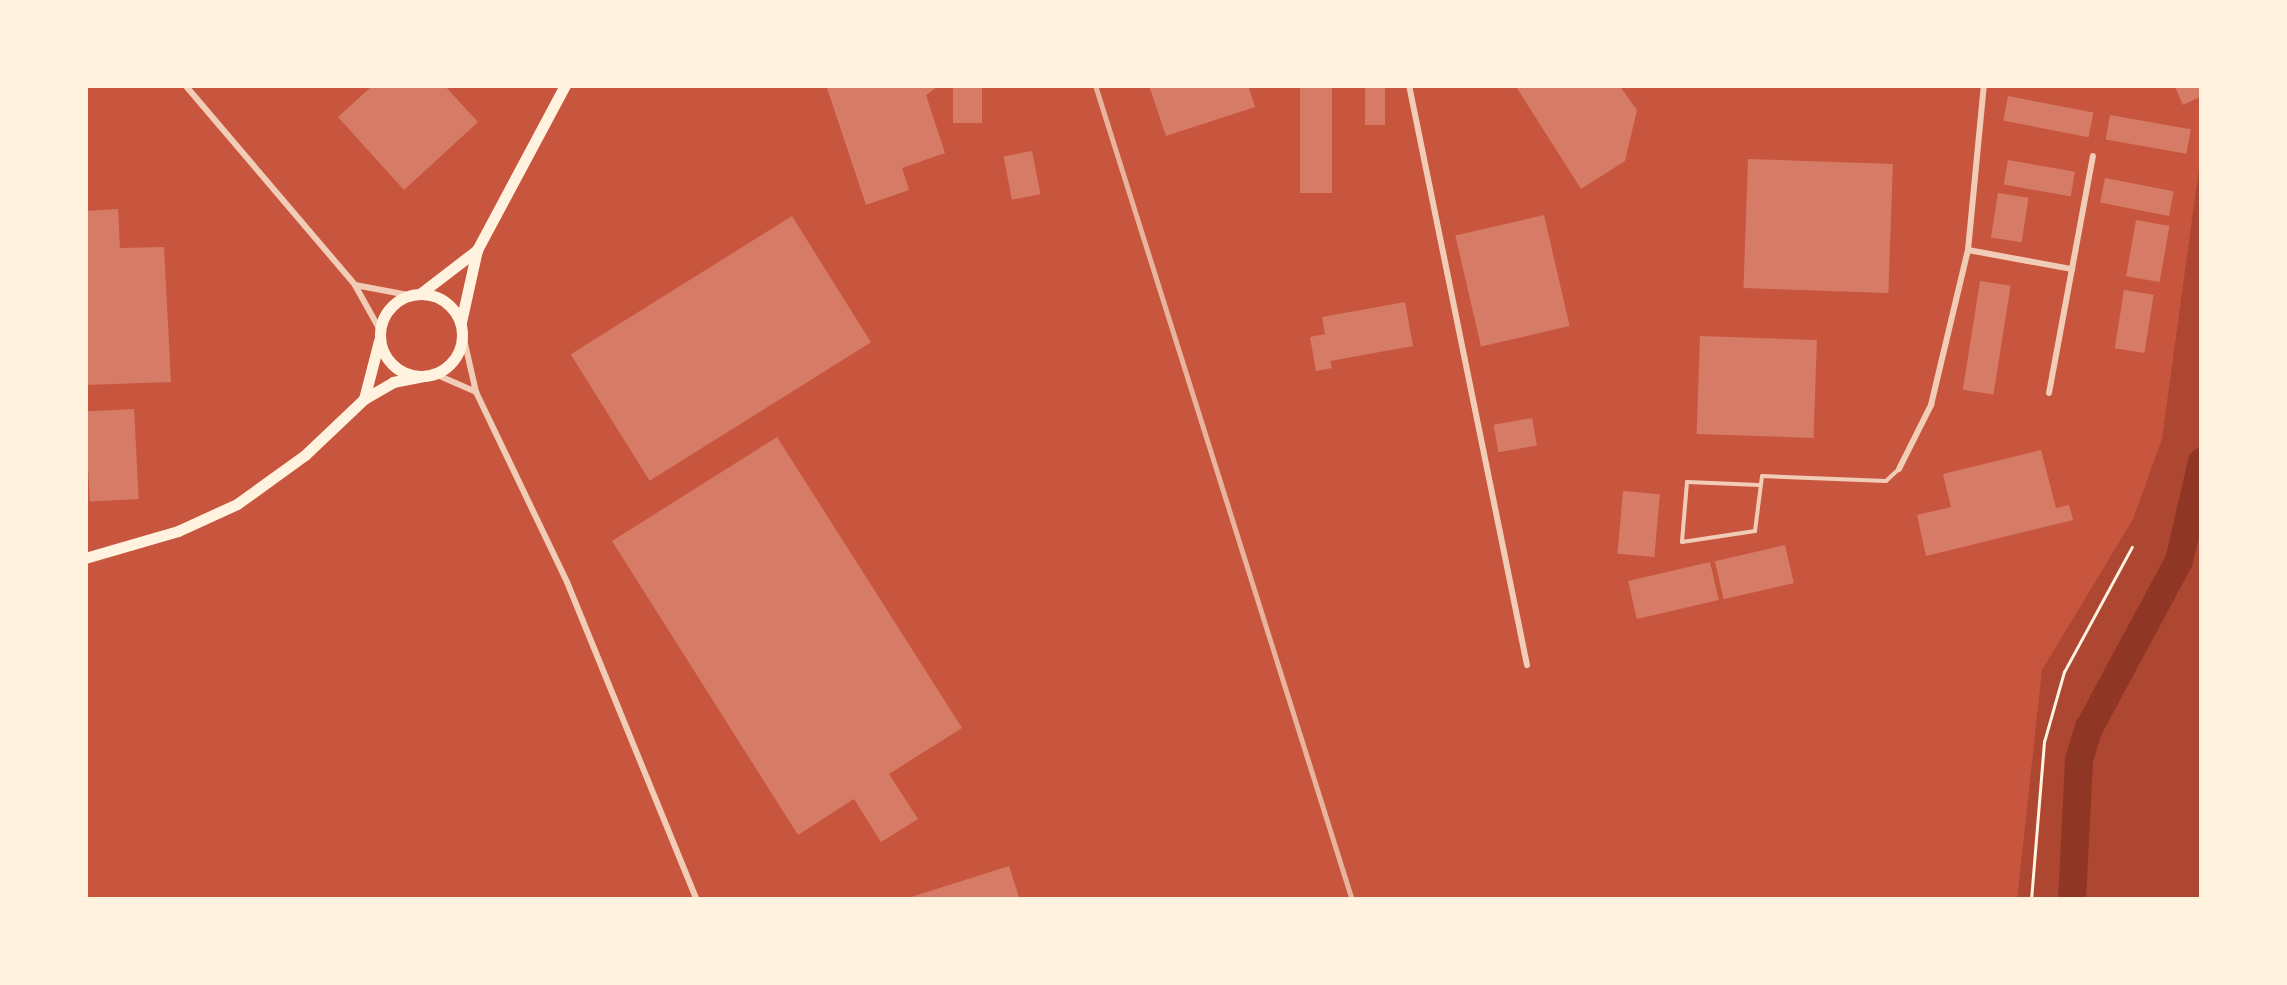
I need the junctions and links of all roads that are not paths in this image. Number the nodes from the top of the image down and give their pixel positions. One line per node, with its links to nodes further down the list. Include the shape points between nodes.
1 (185, 85): 9 (street)
2 (565, 85): 6 (main road)
3 (1409, 85): 20 (street)
4 (1984, 85): 7 (street)
5 (2093, 156): 8 (street)
6 (477, 250): 10 (main road); 11 (main road)
7 (1968, 250): 8 (street); 17 (street, via 1930,405)
8 (2072, 268): 15 (street)
9 (355, 285): 10 (street); 12 (street)
10 (414, 294): 11 (main road, via 444,300); 12 (main road, via 391,306)
11 (462, 328): 13 (main road, via 457,357); 14 (street)
12 (380, 333): 13 (main road, via 396,368); 16 (main road)
13 (429, 375): 14 (street); 16 (main road, via 393,382)
14 (476, 392): 21 (street, via 567,582)
15 (2049, 393)
16 (364, 400): 19 (main road, via 306,455 237,504 167,535)
17 (1900, 469): 18 (lane, via 1886,482 1762,476)
18 (1759, 485): 18 (lane, via 1756,530 1682,542 1687,482)
19 (85, 558)
20 (1527, 665)
21 (697, 900)

